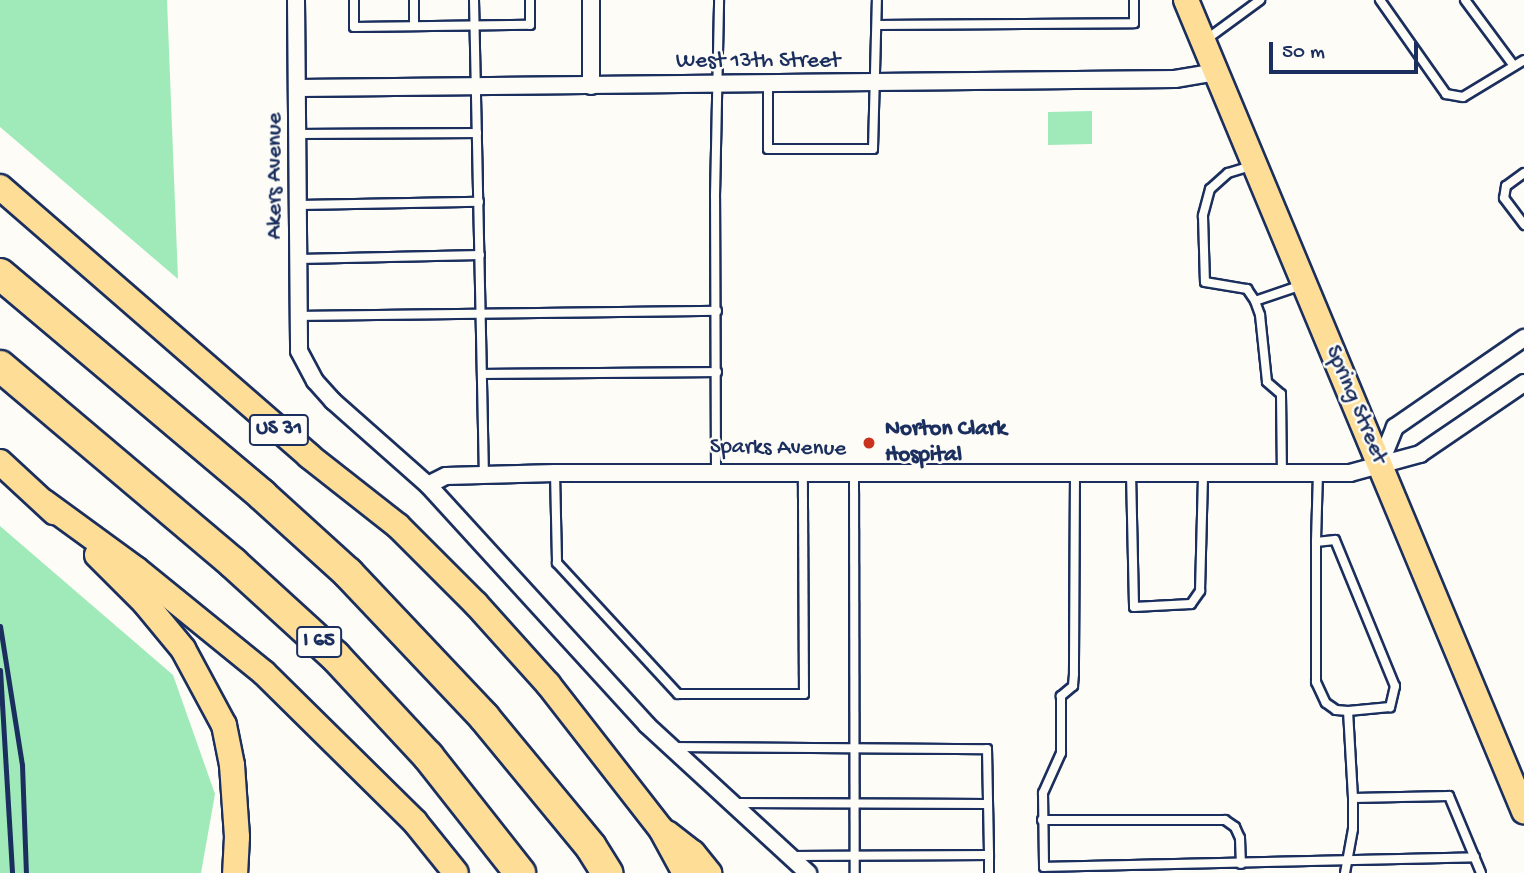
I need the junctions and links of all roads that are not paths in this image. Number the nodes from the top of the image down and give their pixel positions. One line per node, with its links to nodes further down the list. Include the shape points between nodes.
1 (296, 0): 27 (street, Akers Avenue)
2 (354, 0): 16 (lane, via 354,27)
3 (414, 0): 16 (lane)
4 (474, 0): 17 (lane)
5 (530, 0): 17 (lane, via 530,24)
6 (591, 0): 26 (street)
7 (719, 0): 22 (lane)
8 (877, 0): 15 (lane)
9 (1134, 0): 15 (lane, via 1134,23)
10 (1186, 0): 18 (main road, Spring Street)
11 (1260, 0): 14 (lane)
12 (1380, 0): 20 (lane, via 1446,94 1463,97)
13 (1465, 0): 20 (lane)
14 (1249, 3): 18 (lane)
15 (877, 25): 24 (lane)
16 (414, 26): 17 (lane)
17 (475, 26): 25 (lane)
18 (1204, 41): 21 (main road, Spring Street)
19 (1524, 60): 20 (lane)
20 (1514, 66)
21 (1217, 72): 24 (street, West 13th Street, via 1175,79); 30 (main road, Spring Street)
22 (716, 84): 23 (street, West 13th Street); 26 (street, West 13th Street); 41 (lane)
23 (768, 84): 24 (street, West 13th Street); 24 (lane, via 768,149 873,149)
24 (877, 84)
25 (477, 85): 26 (street, West 13th Street); 27 (street, West 13th Street); 28 (lane)
26 (591, 86)
27 (299, 88): 29 (street, Akers Avenue)
28 (478, 133): 29 (lane); 33 (lane)
29 (299, 134): 34 (street, Akers Avenue)
30 (1253, 165): 39 (main road, Spring Street); 40 (lane, via 1228,173 1210,189 1203,216 1205,282 1247,289)
31 (1524, 173): 35 (lane, via 1506,186 1504,198)
32 (0, 187): 73 (main road, US 31, via 309,456 398,526 548,684)
33 (479, 202): 34 (lane); 36 (lane)
34 (299, 205): 37 (street, Akers Avenue)
35 (1524, 225)
36 (480, 255): 37 (lane); 42 (lane)
37 (299, 259): 43 (street, Akers Avenue)
38 (0, 274): 83 (highway, via 348,573 484,717 591,847)
39 (1304, 285): 40 (lane); 50 (main road, Spring Street)
40 (1255, 301): 59 (lane, via 1267,382 1281,394)
41 (718, 311): 42 (lane); 46 (lane)
42 (481, 315): 43 (lane); 47 (lane)
43 (299, 316): 61 (street, Akers Avenue, via 299,351 315,381)
44 (1524, 338): 50 (street, via 1395,427)
45 (0, 366): 82 (highway, I 65, via 233,563 335,656 428,756)
46 (717, 372): 47 (lane); 51 (lane)
47 (482, 374): 60 (lane)
48 (1524, 383): 50 (street, Sparks Avenue, via 1420,454)
49 (0, 462): 62 (main road)
50 (1380, 464): 53 (street, Sparks Avenue, via 1350,473); 71 (main road, Spring Street)
51 (716, 471): 52 (street, Sparks Avenue); 54 (street, Sparks Avenue)
52 (803, 472): 54 (lane, via 804,694 678,694 557,563); 55 (street, Sparks Avenue)
53 (1318, 472): 59 (street, Sparks Avenue); 63 (lane)
54 (555, 473): 60 (street, Sparks Avenue)
55 (854, 473): 56 (street, Sparks Avenue); 66 (lane)
56 (1076, 473): 57 (street, Sparks Avenue); 72 (lane, via 1073,686 1061,696 1060,753 1043,793)
57 (1131, 473): 58 (street, Sparks Avenue); 58 (lane, via 1135,607 1191,604 1200,592)
58 (1203, 473): 59 (street, Sparks Avenue)
59 (1282, 473)
60 (484, 474): 61 (street, Sparks Avenue, via 446,476)
61 (428, 485): 65 (street)
62 (44, 502): 80 (main road, via 145,603 204,682 224,726 232,765); 81 (main road, via 136,569 264,673 415,822)
63 (1316, 542): 64 (lane, via 1316,682 1326,703); 64 (lane, via 1335,540 1395,686 1390,707)
64 (1348, 711): 67 (lane)
65 (671, 747): 66 (lane); 68 (street)
66 (855, 748): 69 (lane); 70 (lane, via 987,749)
67 (1353, 798): 77 (lane, via 1450,796); 78 (lane)
68 (732, 803): 69 (lane); 75 (street)
69 (855, 803): 70 (lane); 76 (lane)
70 (988, 804): 74 (lane)
71 (1524, 811)
72 (1042, 820): 79 (lane, via 1225,820 1240,838); 79 (lane, via 1044,867)
73 (661, 829): 84 (main road, US 31); 85 (main road, via 693,853)
74 (989, 855): 76 (lane); 88 (lane)
75 (790, 856): 76 (lane); 86 (street)
76 (855, 857): 87 (lane)
77 (1475, 857): 78 (lane); 90 (lane)
78 (1348, 862): 79 (lane); 89 (lane)
79 (1241, 863)
80 (235, 873)
81 (456, 873)
82 (520, 873)
83 (607, 873)
84 (685, 873)
85 (709, 873)
86 (808, 873)
87 (855, 873)
88 (989, 873)
89 (1345, 873)
90 (1481, 873)

